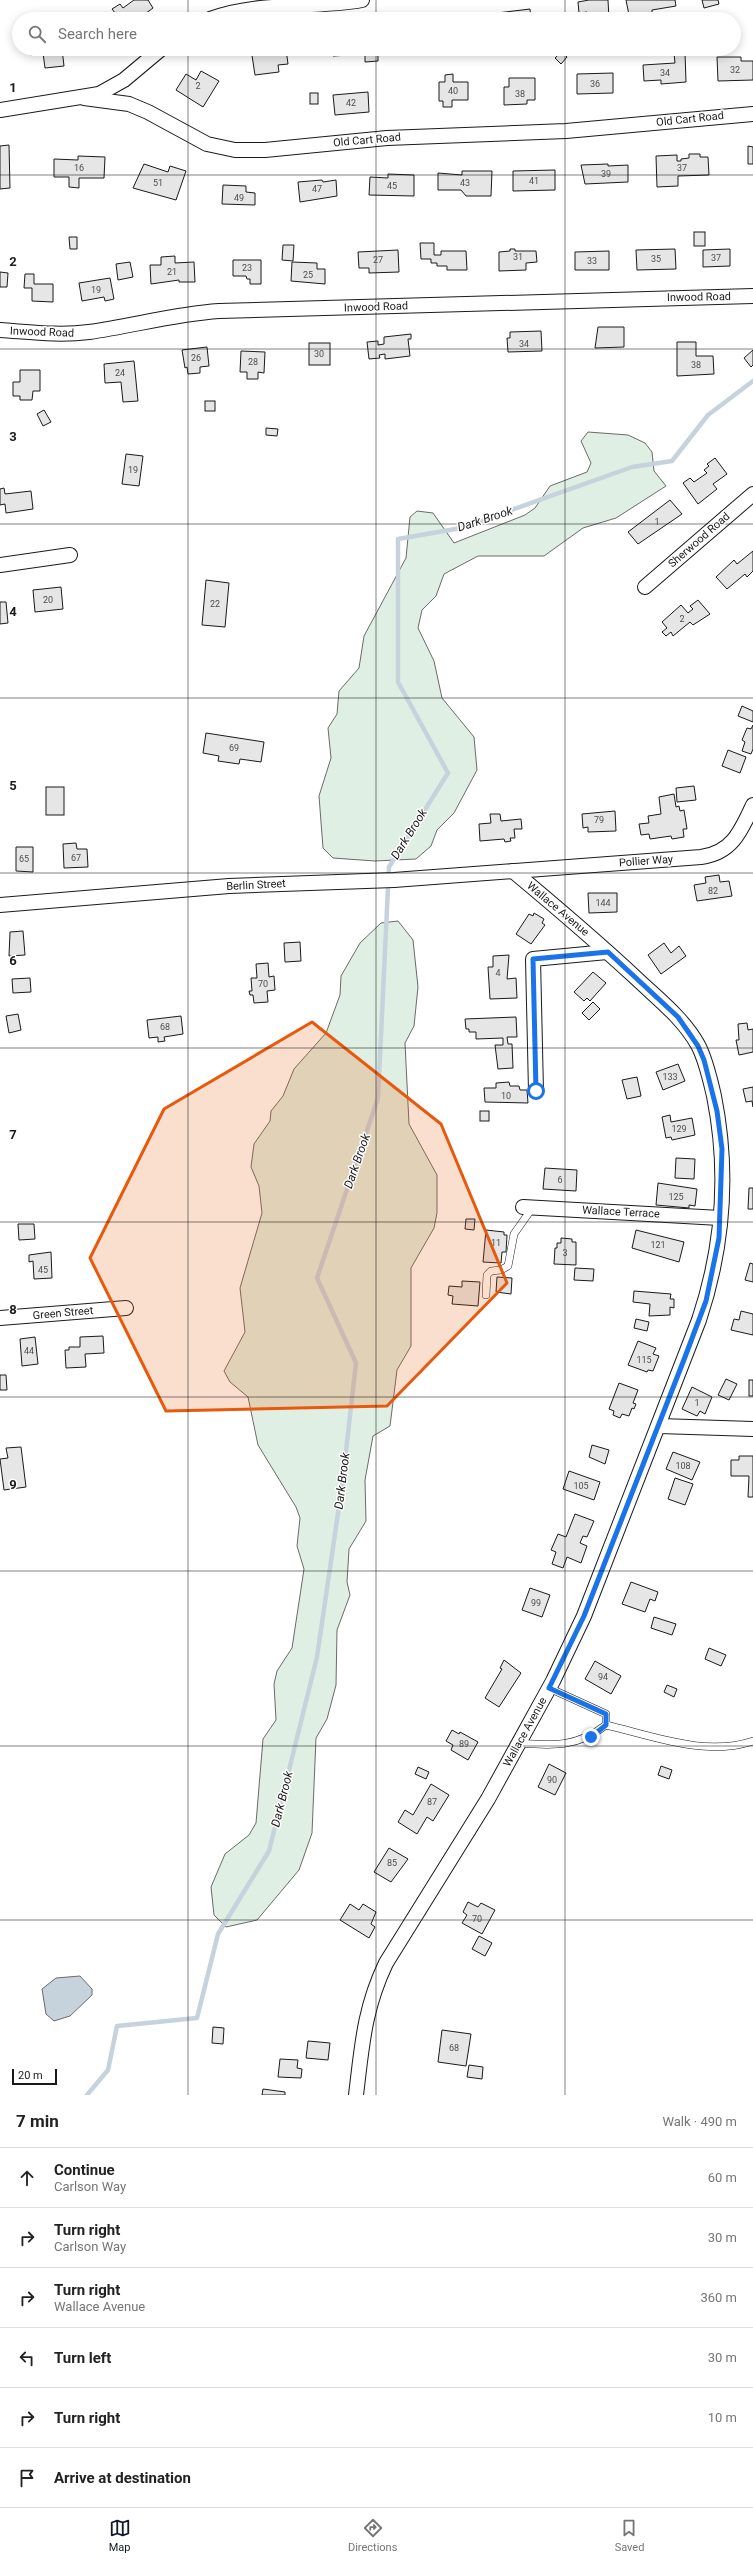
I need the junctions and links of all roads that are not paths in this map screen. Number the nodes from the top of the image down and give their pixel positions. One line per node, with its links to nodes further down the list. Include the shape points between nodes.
1 (362, 0): 2 (street)
2 (237, 12)
3 (152, 56): 4 (street, via 112,88)
4 (84, 98): 5 (street); 6 (street, Old Cart Road, via 129,104 163,119 207,144 235,150 265,150 387,138 566,131)
5 (0, 110)
6 (753, 114)
7 (753, 296): 8 (street, Inwood Road, via 219,311 66,334)
8 (0, 330)
9 (753, 494): 12 (street, Sherwood Road)
10 (70, 555): 11 (street)
11 (0, 565)
12 (645, 587)
13 (753, 805): 14 (street, Pollier Way, via 733,843 713,855)
14 (513, 871): 15 (street, Berlin Street, via 388,880 229,886); 16 (street, Wallace Avenue)
15 (0, 905)
16 (608, 952): 17 (street, via 533,959); 19 (street, Wallace Avenue, via 678,1017 700,1050 709,1076 720,1130)
17 (536, 1091)
18 (528, 1207): 19 (street, Wallace Terrace); 20 (lane, via 514,1234 508,1266 491,1271 487,1275)
19 (720, 1218): 23 (street, Wallace Avenue, via 717,1255 706,1301)
20 (486, 1295)
21 (126, 1308): 22 (street, Green Street)
22 (0, 1318)
23 (659, 1426): 24 (street); 25 (street, Wallace Avenue, via 584,1616)
24 (753, 1429)
25 (549, 1688): 26 (lane, via 606,1714); 28 (street, Wallace Avenue)
26 (606, 1725): 27 (lane, via 699,1746 736,1747); 28 (lane, via 591,1737 553,1746)
27 (753, 1742)
28 (519, 1743): 29 (street, Wallace Avenue, via 377,1982 367,2009)
29 (356, 2095)

